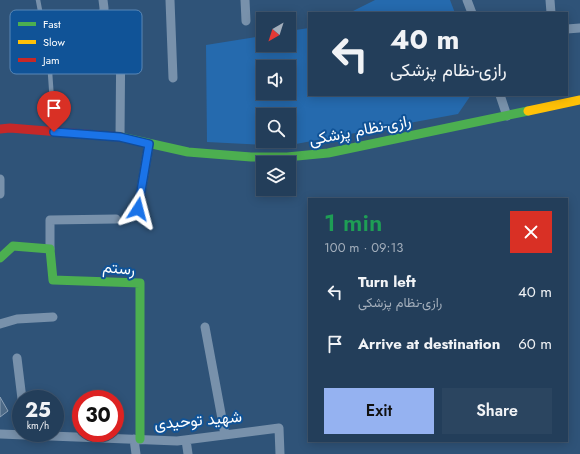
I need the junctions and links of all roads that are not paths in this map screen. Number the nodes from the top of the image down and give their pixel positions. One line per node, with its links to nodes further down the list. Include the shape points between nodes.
1 (38, 0): 7 (lane)
2 (102, 0): 8 (street)
3 (170, 0): 16 (street)
4 (245, 0): 11 (street)
5 (467, 0): 9 (street)
6 (550, 0): 10 (street)
7 (40, 10)
8 (104, 10)
9 (472, 12)
10 (551, 12)
11 (246, 21)
12 (580, 28): 13 (street)
13 (568, 29)
14 (50, 74): 21 (lane)
15 (121, 74): 22 (street)
16 (173, 78)
17 (500, 96): 19 (street)
18 (580, 100): 19 (main road, رازی-نظام پزشکی)
19 (507, 116): 23 (main road, رازی-نظام پزشکی, via 328,153 287,157 188,152)
20 (0, 129): 21 (main road, رازی-نظام پزشکی)
21 (54, 132): 22 (main road, رازی-نظام پزشکی)
22 (120, 137): 23 (main road, رازی-نظام پزشکی)
23 (149, 144): 26 (street)
24 (0, 179): 25 (street)
25 (0, 194)
26 (138, 209)
27 (116, 218): 28 (street, رستم, via 50,220)
28 (50, 249): 29 (main road, via 14,246); 39 (main road, رستم, via 53,280 140,283 141,382)
29 (0, 258)
30 (53, 318): 31 (street, via 17,319)
31 (0, 324)
32 (205, 327): 37 (street)
33 (16, 358): 34 (street)
34 (21, 390)
35 (0, 434): 36 (street, شهید توحیدی)
36 (12, 434)
37 (225, 435): 40 (street, شهید توحیدی); 43 (street, شهید توحیدی, via 279,428)
38 (64, 436): 39 (street, شهید توحیدی)
39 (137, 439): 40 (street, شهید توحیدی); 41 (street)
40 (186, 440): 42 (street)
41 (136, 454)
42 (188, 454)
43 (280, 454)

